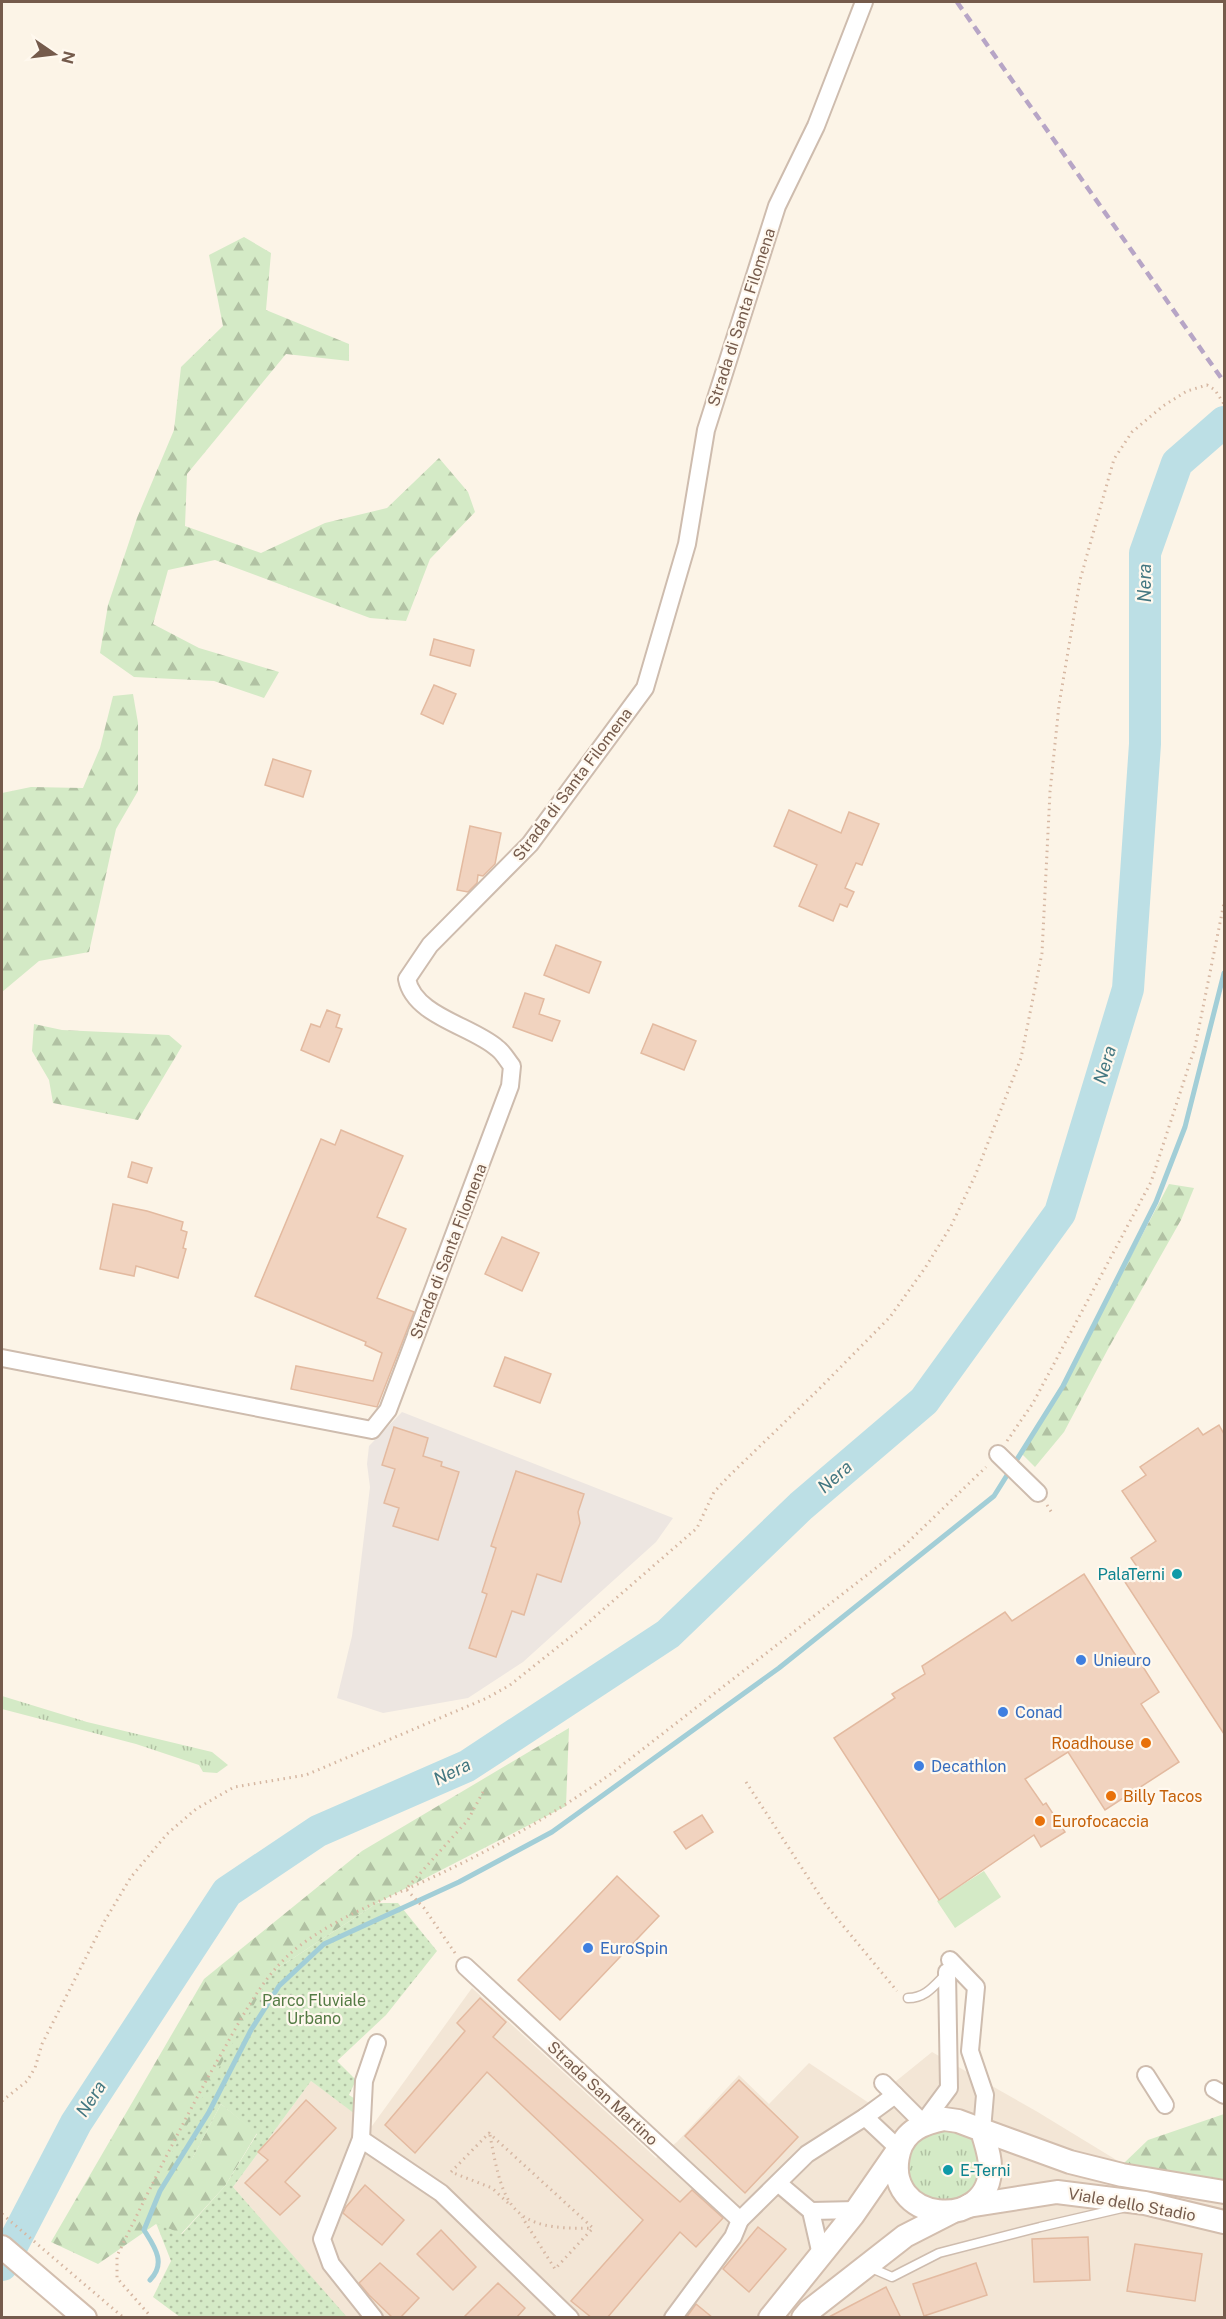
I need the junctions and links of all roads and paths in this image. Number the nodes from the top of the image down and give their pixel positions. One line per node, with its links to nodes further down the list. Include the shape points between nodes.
1 (864, 2): 4 (street, Strada di Santa Filomena, via 816,126 773,217 706,430 687,544 645,688 530,844 430,945 407,979 409,991 428,1009 497,1048 512,1066 510,1086 388,1410 372,1430)
2 (1224, 404): 17 (path, via 1215,390 1207,385 1197,386 1163,406 1132,432 1114,459 1080,580 1059,705 1050,792 1042,952 1021,1058 951,1226 890,1317 721,1484 697,1527 510,1685 306,1775 234,1787 196,1809 167,1834 131,1877 104,1922 27,2081)
3 (1224, 903): 5 (path, via 1195,1047 1151,1182 1033,1404)
4 (2, 1358)
5 (998, 1454): 6 (street); 9 (path, via 903,1547 612,1773 566,1806 453,1868)
6 (1038, 1493)
7 (746, 1782): 12 (path, via 825,1905 901,1996)
8 (484, 1790): 9 (path, via 468,1820)
9 (406, 1889): 10 (path); 42 (path, via 342,1918 300,1945 272,1972 243,2016 198,2094 117,2256 117,2278)
10 (465, 1966): 34 (street, Strada San Martino)
11 (949, 1966): 12 (lane, via 928,1992); 20 (street, via 949,2088); 21 (street, via 976,1987 970,2051 985,2095)
12 (908, 1998)
13 (377, 2043): 23 (street, via 364,2081)
14 (1146, 2075): 18 (street)
15 (883, 2083): 16 (street)
16 (895, 2096): 19 (street); 20 (street)
17 (2, 2101)
18 (1165, 2105)
19 (865, 2117): 24 (street); 25 (street, via 807,2154)
20 (923, 2123): 21 (main road, via 944,2119); 24 (main road)
21 (982, 2130): 26 (main road, Viale dello Stadio, via 1070,2162); 29 (main road, via 990,2168 987,2182 980,2196)
22 (489, 2133): 27 (path); 27 (path, via 451,2172 492,2188); 36 (path)
23 (361, 2139): 43 (street, via 322,2239 331,2264); 44 (street, via 441,2193)
24 (899, 2149): 29 (main road, via 896,2165 907,2196 934,2212); 30 (main road)
25 (778, 2183): 31 (street); 34 (street)
26 (1224, 2192)
27 (508, 2203): 33 (path)
28 (1145, 2203): 29 (main road, Viale dello Stadio, via 1057,2192); 35 (main road, Viale dello Stadio); 39 (lane, via 939,2253 892,2277)
29 (959, 2209): 39 (main road, Viale dello Stadio, via 905,2236)
30 (857, 2210): 31 (street); 38 (main road)
31 (811, 2211): 38 (street)
32 (2, 2214): 41 (path)
33 (522, 2217): 36 (path, via 549,2227); 36 (path, via 555,2269)
34 (740, 2220): 45 (street, via 733,2237)
35 (1224, 2222)
36 (593, 2228)
37 (2, 2247): 40 (main road)
38 (821, 2255): 46 (main road)
39 (866, 2265): 47 (main road, Viale dello Stadio)
40 (85, 2318)
41 (124, 2318)
42 (152, 2318)
43 (374, 2318)
44 (570, 2318)
45 (674, 2318)
46 (770, 2318)
47 (803, 2318)

